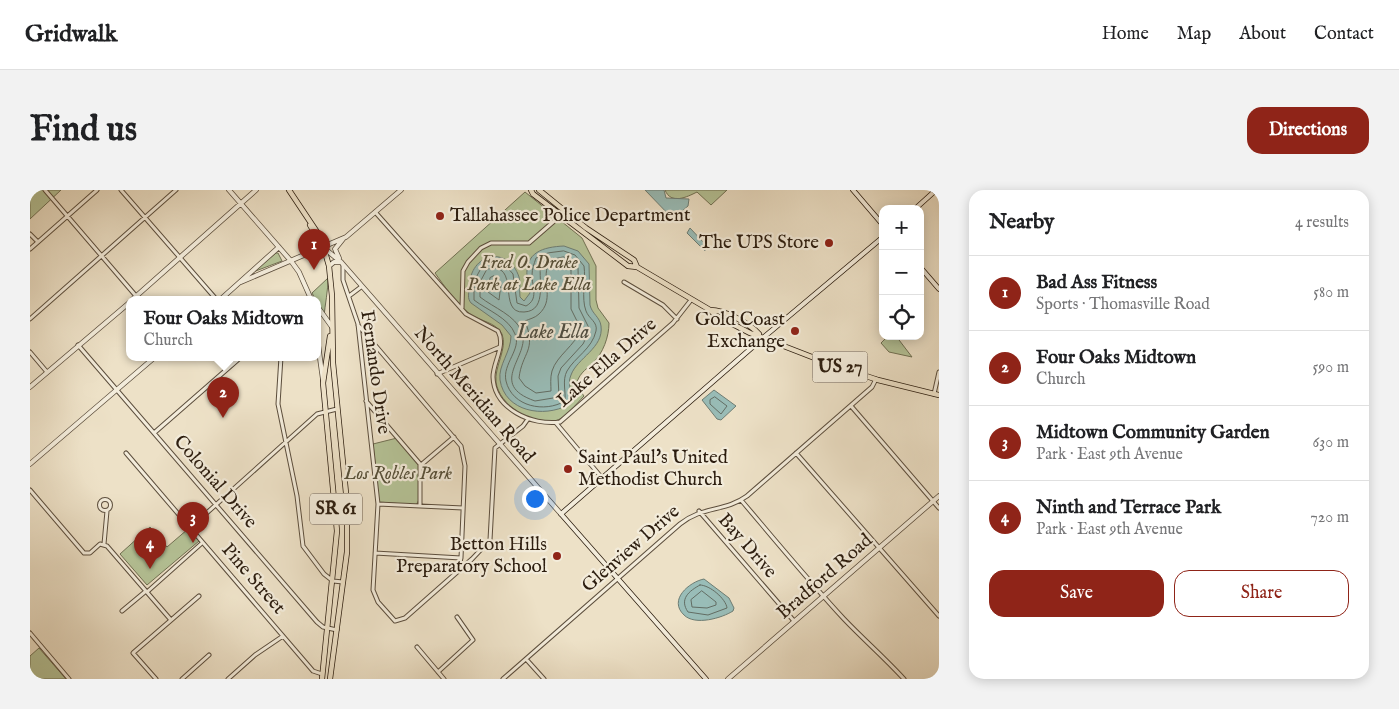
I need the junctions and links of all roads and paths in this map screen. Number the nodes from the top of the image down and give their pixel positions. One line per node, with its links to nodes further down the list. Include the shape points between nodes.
1 (46, 190): 17 (street)
2 (97, 190): 17 (street)
3 (121, 190): 19 (street)
4 (176, 190): 19 (street)
5 (229, 190): 13 (street)
6 (256, 190): 13 (street)
7 (289, 190): 26 (main road, SR 61)
8 (401, 190): 16 (street)
9 (531, 190): 18 (main road, US 27)
10 (539, 190): 15 (main road, US 27)
11 (853, 190): 20 (street)
12 (936, 190): 14 (street)
13 (241, 204): 25 (street); 29 (street)
14 (919, 205)
15 (566, 212): 18 (main road); 33 (main road, US 27, via 634,260)
16 (376, 213): 22 (street); 47 (street)
17 (68, 215): 24 (street); 28 (street)
18 (560, 216): 33 (main road, US 27, via 628,266); 47 (street, via 529,243 491,243 481,248 463,271)
19 (145, 218): 28 (street); 29 (street)
20 (879, 220)
21 (30, 234): 24 (street)
22 (346, 237): 26 (street); 31 (street, via 335,250)
23 (879, 240): 53 (street)
24 (38, 242): 27 (street)
25 (279, 247): 30 (street); 35 (street)
26 (322, 247): 30 (street); 31 (street, North Meridian Road); 32 (main road, SR 61)
27 (30, 249)
28 (102, 256): 39 (street); 50 (street)
29 (180, 258): 40 (street); 41 (street)
30 (290, 261): 35 (street); 43 (street)
31 (342, 264): 32 (street, via 334,262); 37 (street, North Meridian Road); 44 (street, Fernando Drive)
32 (329, 266): 52 (main road, SR 61)
33 (637, 268): 45 (main road, US 27)
34 (924, 272): 38 (street)
35 (241, 282): 42 (street)
36 (624, 282): 49 (street)
37 (361, 287): 44 (street, Fernando Drive); 63 (street, North Meridian Road)
38 (939, 289)
39 (133, 296)
40 (137, 296)
41 (213, 296)
42 (225, 296)
43 (310, 296)
44 (349, 296): 51 (street, Fernando Drive)
45 (691, 300): 49 (street, Lake Ella Drive); 53 (main road, US 27, via 753,327)
46 (126, 305): 54 (street)
47 (462, 309): 55 (street, via 470,317 496,329 501,338)
48 (321, 312): 52 (street)
49 (678, 318): 74 (street, Lake Ella Drive, via 566,418)
50 (30, 319)
51 (358, 324): 69 (street, Fernando Drive); 76 (street)
52 (332, 327): 65 (main road, SR 61); 71 (main road, SR 61)
53 (761, 336): 64 (main road, US 27); 85 (street)
54 (78, 345): 61 (street); 67 (street, Colonial Drive)
55 (500, 347): 63 (street); 73 (street, Lake Ella Drive, via 493,375 497,394 506,406)
56 (30, 352): 61 (street)
57 (150, 361): 67 (street)
58 (236, 361): 75 (street)
59 (281, 361): 77 (street, via 278,404)
60 (320, 361): 65 (street)
61 (47, 372): 66 (street)
62 (939, 372): 68 (street)
63 (437, 374): 78 (street, North Meridian Road)
64 (876, 379): 68 (main road, US 27); 70 (street, Glenview Drive, via 872,387)
65 (323, 383): 72 (main road, SR 61)
66 (30, 387)
67 (117, 390): 75 (street, Colonial Drive); 81 (street)
68 (936, 394)
69 (366, 400): 82 (street); 90 (street, Fernando Drive)
70 (851, 406): 79 (street, Glenview Drive); 89 (street)
71 (337, 409): 72 (street); 83 (main road, SR 61)
72 (326, 411): 77 (street, via 317,414); 84 (main road, SR 61)
73 (528, 419): 74 (street, Lake Ella Drive); 78 (street)
74 (555, 423): 85 (street)
75 (154, 433): 91 (street, Colonial Drive)
76 (454, 437): 82 (street); 93 (street, via 464,458)
77 (286, 442): 91 (street); 106 (street, via 303,546)
78 (498, 445): 97 (street, North Meridian Road); 104 (street, via 494,448 490,538 484,548)
79 (796, 453): 88 (street, Glenview Drive); 101 (street)
80 (126, 454): 98 (street, Pine Street)
81 (30, 464)
82 (421, 465): 92 (street)
83 (343, 467): 84 (main road); 107 (main road, SR 61, via 348,527)
84 (333, 470): 106 (main road, SR 61, via 337,531)
85 (602, 478): 97 (street)
86 (30, 490): 100 (street, via 84,553)
87 (939, 496): 89 (street, Bradford Road)
88 (741, 500): 96 (street, Glenview Drive); 110 (street)
89 (933, 501): 94 (street); 101 (street, Bradford Road)
90 (378, 504): 92 (street); 102 (street, Fernando Drive)
91 (216, 506): 98 (street); 116 (street, Colonial Drive, via 317,622)
92 (420, 506): 93 (street)
93 (463, 508): 103 (street)
94 (939, 508)
95 (107, 511): 100 (street)
96 (699, 511): 105 (street, Glenview Drive); 115 (street, Bay Drive)
97 (560, 514): 105 (street, North Meridian Road)
98 (190, 528): 99 (street, Pine Street)
99 (202, 543): 108 (street); 119 (street, Pine Street)
100 (104, 544): 108 (street)
101 (879, 548): 110 (street, Bradford Road); 112 (street)
102 (375, 553): 103 (street); 104 (street, Fernando Drive, via 374,594 390,618 397,622)
103 (461, 558): 104 (street)
104 (458, 571)
105 (617, 579): 122 (street, Glenview Drive); 133 (street, North Meridian Road)
106 (333, 581): 107 (street); 116 (main road, SR 61)
107 (343, 582): 117 (main road, SR 61)
108 (146, 591): 111 (street); 114 (street)
109 (200, 596): 114 (street)
110 (823, 596): 115 (street, Bradford Road); 135 (street)
111 (122, 611)
112 (939, 616)
113 (457, 617): 123 (street, via 473,640)
114 (172, 620): 126 (street, via 133,652)
115 (794, 622): 134 (street, Bradford Road)
116 (327, 628): 117 (street, Colonial Drive); 124 (main road, SR 61)
117 (337, 630): 129 (main road, SR 61)
118 (30, 634): 125 (street)
119 (283, 636): 124 (street, Pine Street); 128 (street)
120 (417, 647): 123 (street)
121 (209, 655): 127 (street)
122 (526, 659): 131 (street, Glenview Drive); 132 (street)
123 (438, 672): 130 (street)
124 (322, 677)
125 (69, 679)
126 (156, 679)
127 (182, 679)
128 (228, 679)
129 (330, 679)
130 (444, 679)
131 (503, 679)
132 (544, 679)
133 (706, 679)
134 (728, 679)
135 (904, 679)

